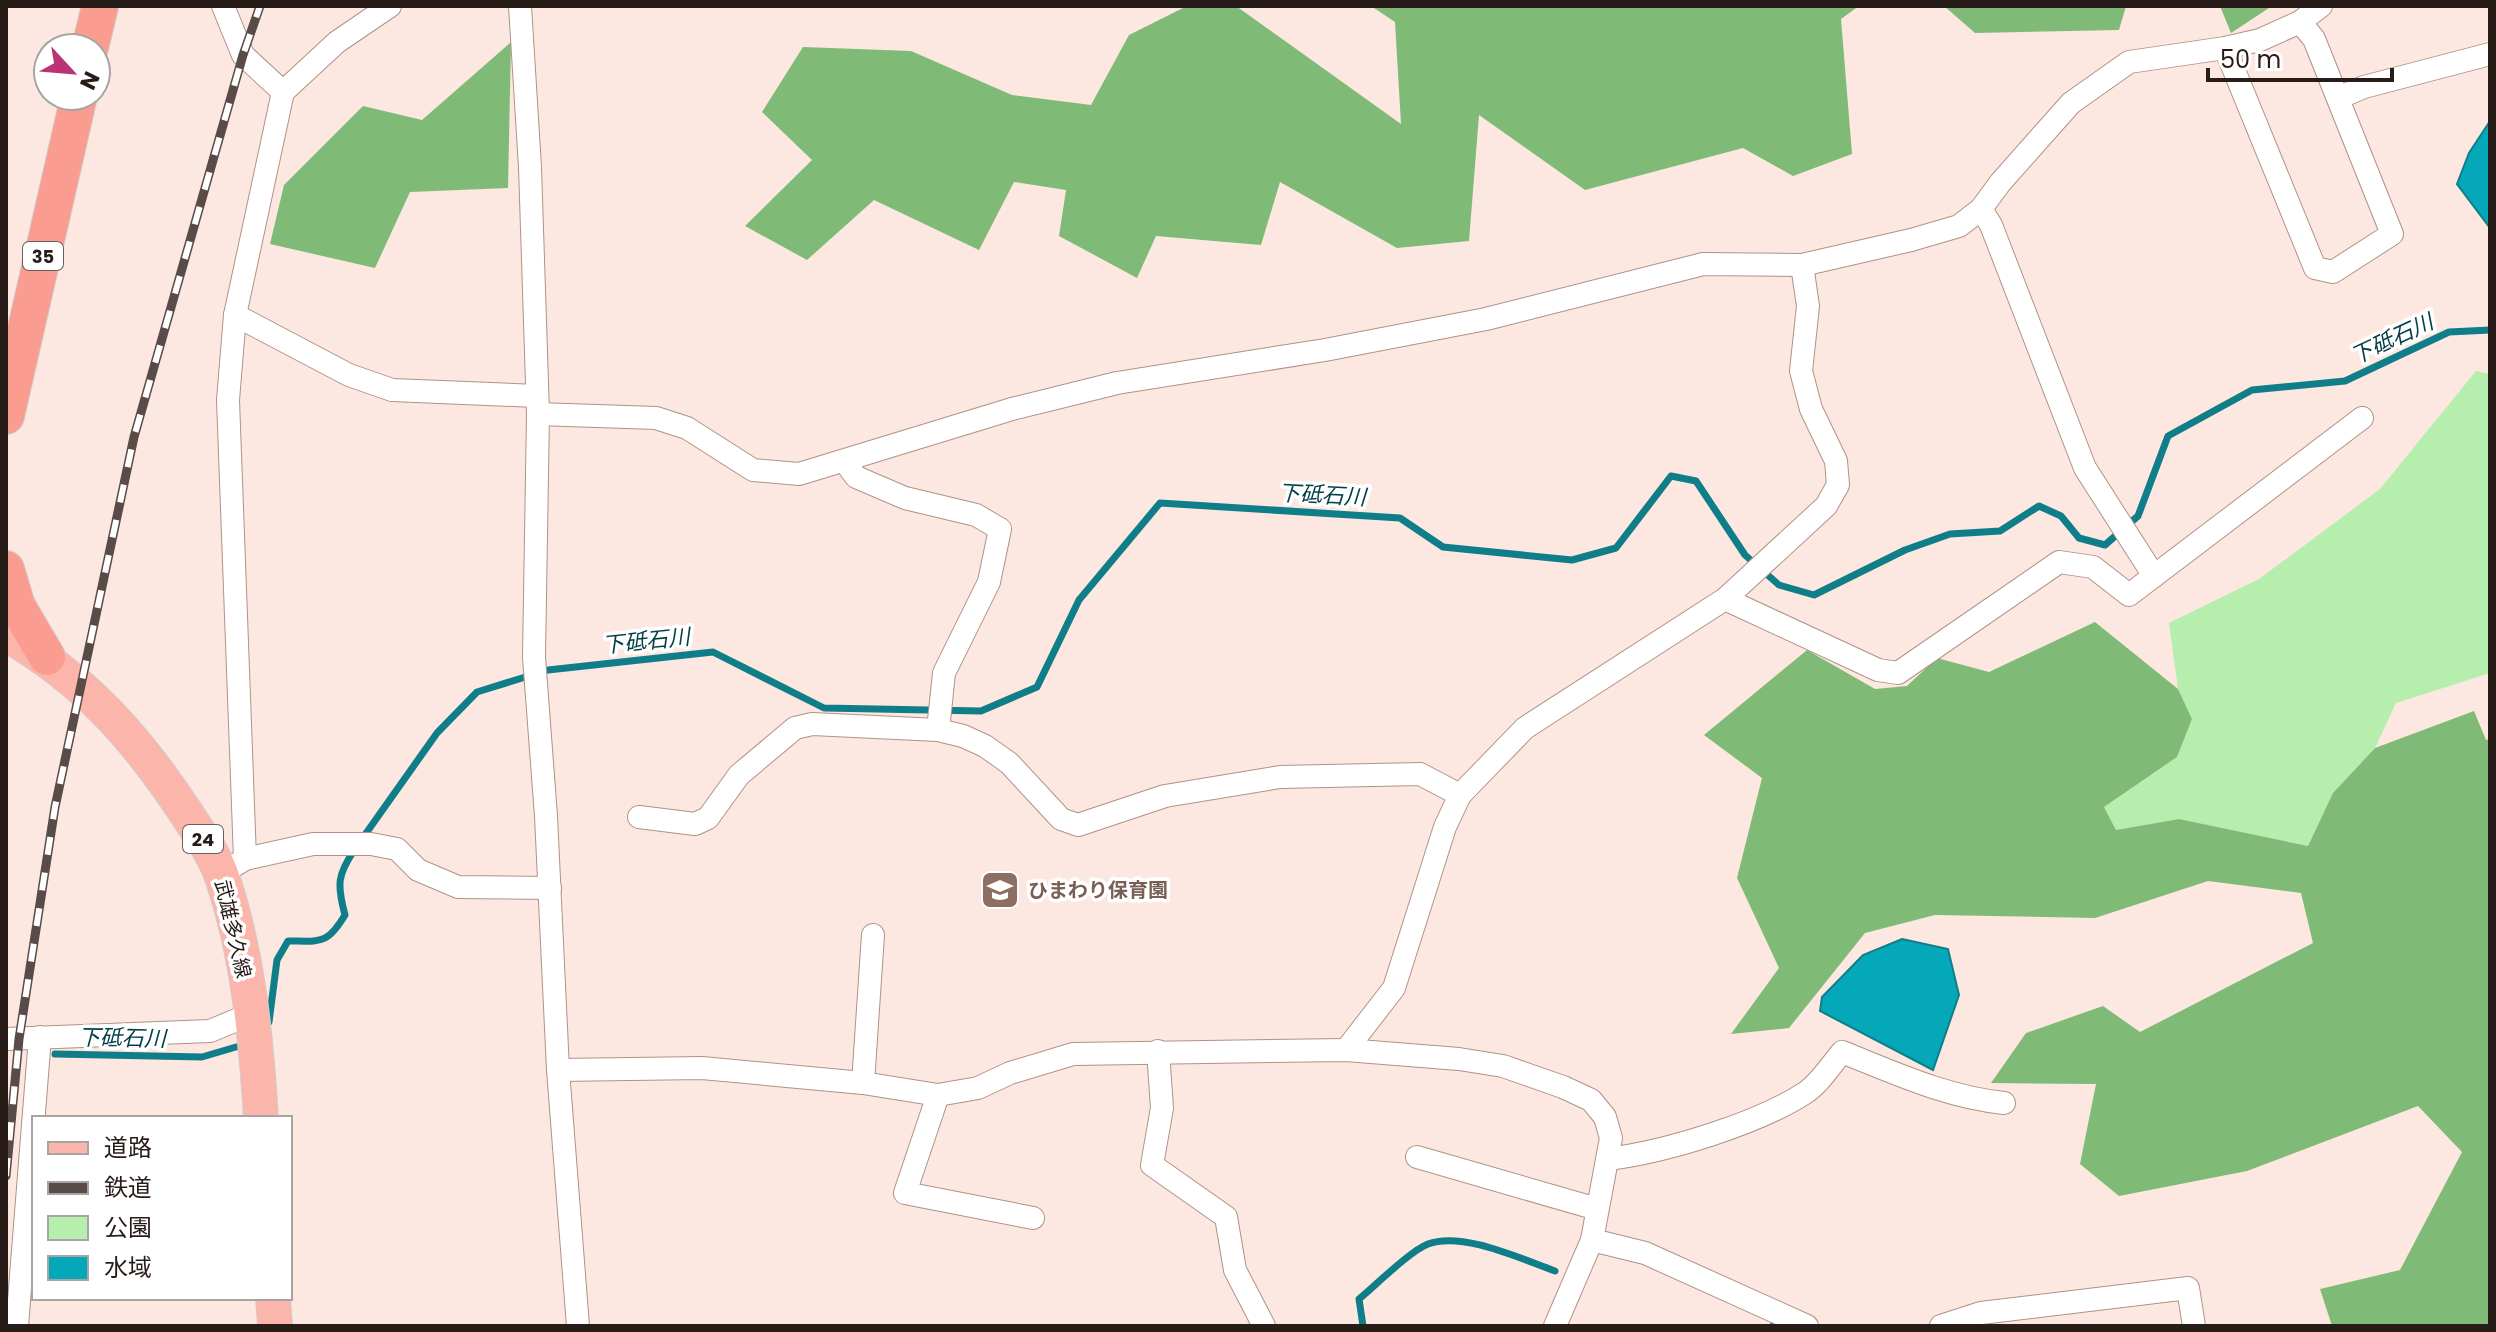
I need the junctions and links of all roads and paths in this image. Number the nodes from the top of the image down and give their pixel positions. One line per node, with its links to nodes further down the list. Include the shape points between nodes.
1 (100, 6): 7 (highway)
2 (223, 6): 10 (street, via 243,55)
3 (390, 6): 10 (street, via 337,42)
4 (520, 6): 17 (street)
5 (2321, 6): 6 (street)
6 (2300, 22): 8 (street); 11 (street, via 2314,39)
7 (94, 32)
8 (2225, 48): 11 (street, via 2315,268 2333,272 2392,234); 13 (street, via 2129,62 2071,103)
9 (2490, 54): 11 (street)
10 (283, 92): 15 (street)
11 (2338, 98)
12 (75, 112): 16 (highway, 35)
13 (1981, 209): 14 (street, via 1959,226); 22 (street, via 2085,468)
14 (1802, 265): 20 (street, via 1703,264 1486,319 1117,383 1012,409); 23 (street, via 1808,306 1801,371 1811,409 1836,461 1838,485 1826,506)
15 (235, 315): 17 (street, via 349,375 392,390); 29 (street, via 228,400)
16 (13, 354): 18 (highway, 35)
17 (538, 405): 20 (street, via 656,418 687,428 753,470 799,474); 30 (street, via 534,657)
18 (6, 416)
19 (2362, 418): 22 (street)
20 (845, 462): 26 (street, via 856,477 905,498 976,515 1000,529 989,582 944,673)
21 (6, 569): 25 (highway, via 17,606)
22 (2154, 576): 23 (street, via 2129,595 2093,567 2059,562 1898,673 1878,670)
23 (1725, 599): 27 (street, via 1525,728)
24 (6, 634): 25 (main road, 武雄多久線 / 24)
25 (47, 657): 29 (main road, 武雄多久線 / 24, via 114,717 202,838)
26 (938, 730): 27 (street, via 985,746 1009,763 1061,819 1078,825 1165,796 1280,777 1420,774); 28 (street, via 812,724 795,728 739,775 708,818 695,824)
27 (1460, 795): 35 (street, via 1394,988)
28 (639, 817)
29 (233, 867): 30 (street, via 313,844 371,844 397,849 418,870 458,887); 32 (main road, 武雄多久線 / 24)
30 (550, 888): 37 (street)
31 (873, 935): 38 (street)
32 (251, 1014): 33 (street, via 210,1031); 42 (main road, 武雄多久線 / 24)
33 (40, 1037): 34 (street); 41 (street)
34 (6, 1039)
35 (1346, 1050): 36 (street); 45 (street, via 1503,1066 1563,1087 1591,1100 1605,1117 1611,1138)
36 (1158, 1051): 39 (street, via 1073,1054 978,1088); 53 (street, via 1162,1108 1152,1165 1226,1217 1235,1270)
37 (558, 1070): 38 (street, via 702,1068); 52 (street)
38 (863, 1083): 39 (street)
39 (938, 1095): 47 (street, via 905,1193)
40 (2004, 1103): 45 (street, via 1937,1090 1842,1052 1808,1092 1756,1119 1642,1155)
41 (34, 1116)
42 (261, 1116)
43 (32, 1138): 50 (street)
44 (1417, 1157): 46 (street)
45 (1608, 1159): 46 (street)
46 (1597, 1209): 48 (street)
47 (1033, 1218)
48 (1592, 1240): 54 (street); 55 (street, via 1645,1253)
49 (273, 1300): 51 (main road)
50 (17, 1326)
51 (275, 1326)
52 (578, 1326)
53 (1264, 1326)
54 (1555, 1326)
55 (1807, 1326)
56 (1941, 1326): 57 (street, via 1981,1313 2188,1288)
57 (2194, 1326)

